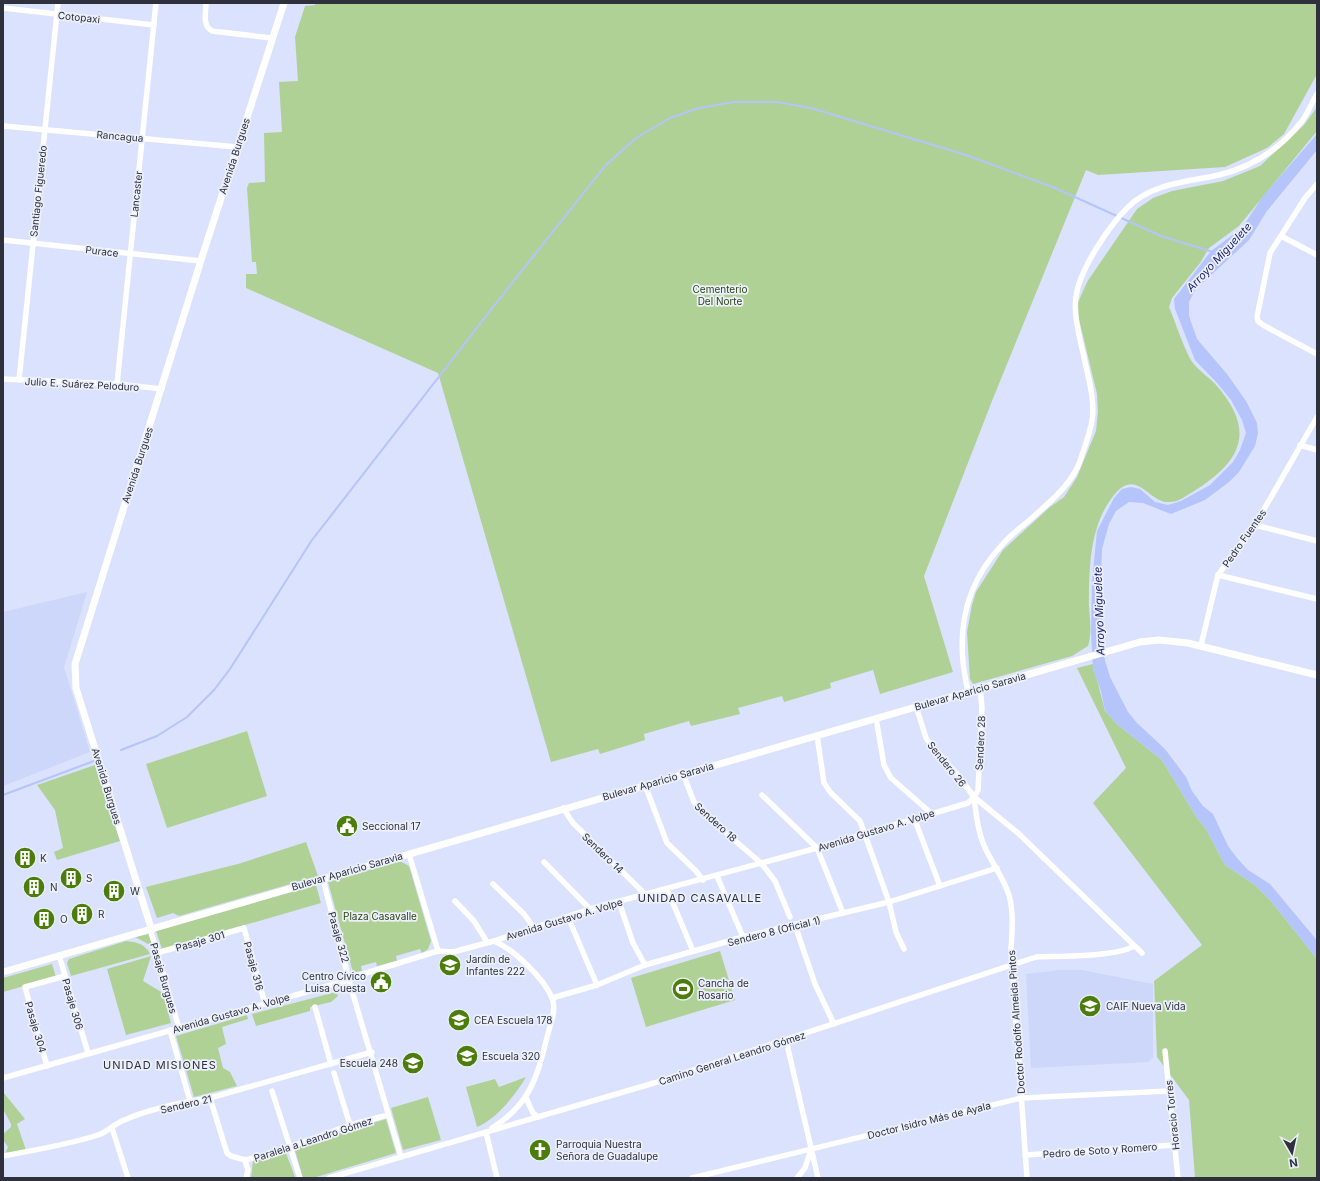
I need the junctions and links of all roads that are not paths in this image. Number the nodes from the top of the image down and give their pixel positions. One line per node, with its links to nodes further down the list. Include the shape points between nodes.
1 (58, 3): 6 (street, Santiago Figueredo)
2 (156, 3): 7 (street, Lancaster)
3 (206, 3): 8 (street, via 205,23 212,31)
4 (284, 3): 8 (street, Avenida Burgues)
5 (3, 8): 6 (street, Cotopaxi)
6 (56, 14): 7 (street, Cotopaxi); 11 (street, Santiago Figueredo)
7 (154, 25): 12 (street, Lancaster)
8 (272, 38): 13 (street, Avenida Burgues)
9 (1317, 94): 36 (street, via 1303,120 1269,154 1239,169 1172,183 1128,206 1088,262 1078,284 1076,298 1092,399 1092,419 1088,438 1078,466 1065,486 1001,545 974,584 965,609 963,626 962,656)
10 (3, 126): 11 (street, Rancagua)
11 (45, 130): 12 (street, Rancagua); 17 (street, Santiago Figueredo)
12 (142, 138): 13 (street, Rancagua); 18 (street, Lancaster)
13 (237, 147): 20 (street, Avenida Burgues)
14 (1317, 184): 15 (street)
15 (1281, 236): 19 (street); 21 (street, via 1270,253 1258,321)
16 (3, 240): 17 (street, Purace)
17 (33, 242): 18 (street, Purace); 23 (street, Santiago Figueredo)
18 (129, 254): 20 (street, Purace); 24 (street, Lancaster)
19 (1317, 255)
20 (201, 261): 25 (street, Avenida Burgues)
21 (1317, 354)
22 (3, 379): 23 (street, Julio E. Suárez Peloduro)
23 (19, 380): 24 (street, Julio E. Suárez Peloduro)
24 (117, 384): 25 (street, Julio E. Suárez Peloduro)
25 (162, 389): 68 (street, Avenida Burgues, via 76,656 74,672 76,688)
26 (1317, 416): 27 (street, Pedro Fuentes)
27 (1300, 445): 28 (street); 29 (street, Pedro Fuentes)
28 (1317, 450)
29 (1255, 525): 30 (street); 31 (street, Pedro Fuentes)
30 (1317, 542)
31 (1218, 575): 32 (street); 33 (street, Pedro Fuentes)
32 (1317, 599)
33 (1201, 646): 34 (street, Bulevar Aparicio Saravia); 35 (street, Bulevar Aparicio Saravia, via 1174,640 1125,646)
34 (1317, 675)
35 (980, 687): 36 (street, Bulevar Aparicio Saravia); 43 (street, Sendero 28, via 982,708 978,790)
36 (968, 691): 37 (street, Bulevar Aparicio Saravia)
37 (916, 706): 38 (street, Bulevar Aparicio Saravia); 43 (street, Sendero 26, via 926,738)
38 (876, 718): 39 (street, Bulevar Aparicio Saravia); 45 (street, via 884,765 891,778)
39 (817, 735): 40 (street, Bulevar Aparicio Saravia); 47 (street, via 824,784 860,821)
40 (683, 774): 41 (street, Bulevar Aparicio Saravia); 51 (street, Sendero 18, via 694,802 704,814)
41 (645, 785): 44 (street, Bulevar Aparicio Saravia); 55 (street, via 667,843)
42 (762, 795): 48 (street)
43 (974, 798): 45 (street, Avenida Gustavo A. Volpe, via 968,803); 52 (street, Doctor Rodolfo Almeida Pintos, via 977,827); 74 (street, via 1018,833)
44 (563, 808): 49 (street, Bulevar Aparicio Saravia); 59 (street, Sendero 14, via 573,823)
45 (931, 813): 46 (street, Avenida Gustavo A. Volpe)
46 (914, 818): 47 (street, Avenida Gustavo A. Volpe); 57 (street)
47 (864, 833): 48 (street, Avenida Gustavo A. Volpe); 62 (street)
48 (817, 848): 51 (street, Avenida Gustavo A. Volpe); 64 (street)
49 (409, 854): 54 (street, Bulevar Aparicio Saravia); 76 (street)
50 (544, 862): 63 (street)
51 (761, 863): 53 (street, Avenida Gustavo A. Volpe); 66 (street, Sendero 18, via 775,881)
52 (997, 868): 57 (street, Sendero 8 (Oficial 1)); 82 (street, Doctor Rodolfo Almeida Pintos, via 1009,896 1013,916)
53 (717, 876): 55 (street, Avenida Gustavo A. Volpe); 71 (street)
54 (323, 879): 68 (street, Bulevar Aparicio Saravia); 85 (street, Pasaje 322)
55 (703, 880): 58 (street, Avenida Gustavo A. Volpe)
56 (493, 884): 70 (street, via 524,914)
57 (940, 886): 62 (street, Sendero 8 (Oficial 1))
58 (667, 889): 59 (street, Avenida Gustavo A. Volpe); 77 (street)
59 (646, 895): 61 (street, Avenida Gustavo A. Volpe)
60 (455, 901): 73 (street, via 474,921)
61 (619, 902): 63 (street, Avenida Gustavo A. Volpe); 81 (street, via 633,943)
62 (889, 902): 64 (street, Sendero 8 (Oficial 1)); 75 (street, via 896,932)
63 (590, 909): 65 (street, Avenida Gustavo A. Volpe)
64 (843, 913): 67 (street, Sendero 8 (Oficial 1))
65 (568, 917): 70 (street, Avenida Gustavo A. Volpe); 86 (street)
66 (790, 918)
67 (795, 925): 71 (street, Sendero 8 (Oficial 1)); 90 (street, via 815,984)
68 (151, 928): 78 (street, Pasaje Burgues); 80 (street, Bulevar Aparicio Saravia)
69 (244, 928): 78 (street, Pasaje 301); 88 (street, Pasaje 316)
70 (534, 928): 72 (street, Avenida Gustavo A. Volpe)
71 (743, 937): 77 (street, Sendero 8 (Oficial 1))
72 (494, 941): 73 (street, Avenida Gustavo A. Volpe); 87 (street, via 507,947 526,965 546,987)
73 (487, 942): 76 (street, Avenida Gustavo A. Volpe, via 453,952)
74 (1134, 946): 79 (street); 82 (street, Camino General Leandro Gómez, via 1127,950 1098,954 1062,958 1036,957)
75 (904, 949)
76 (438, 951): 85 (street, Avenida Gustavo A. Volpe)
77 (693, 951): 81 (street, Sendero 8 (Oficial 1))
78 (157, 953): 91 (street, Pasaje Burgues)
79 (1142, 953)
80 (59, 955): 83 (street, Bulevar Aparicio Saravia); 84 (street, Pasaje 306)
81 (646, 965): 86 (street, Sendero 8 (Oficial 1))
82 (1012, 966): 90 (street, Camino General Leandro Gómez); 105 (street, Doctor Rodolfo Almeida Pintos)
83 (3, 972)
84 (65, 976): 96 (street, Pasaje 306); 98 (street, Pasaje 304, via 25,987)
85 (350, 978): 88 (street, Avenida Gustavo A. Volpe, via 345,982); 95 (street, Pasaje 322)
86 (597, 985): 87 (street, Sendero 8 (Oficial 1))
87 (552, 998): 104 (street, via 552,1020 535,1079)
88 (265, 1004): 91 (street, Avenida Gustavo A. Volpe)
89 (315, 1007): 97 (street)
90 (834, 1024): 93 (street, Camino General Leandro Gómez)
91 (179, 1028): 92 (street, Avenida Gustavo A. Volpe)
92 (170, 1030): 96 (street, Avenida Gustavo A. Volpe); 106 (street)
93 (786, 1040): 108 (street, Camino General Leandro Gómez); 114 (street)
94 (1165, 1051): 102 (street, Horacio Torres)
95 (372, 1052): 97 (street, Sendero 21); 107 (street, Pasaje 322)
96 (88, 1053): 98 (street, Avenida Gustavo A. Volpe)
97 (331, 1064): 103 (street, Sendero 21)
98 (47, 1066): 100 (street, Avenida Gustavo A. Volpe)
99 (334, 1073): 109 (street)
100 (3, 1078)
101 (272, 1091): 113 (street)
102 (1169, 1091): 105 (street, Doctor Isidro Más de Ayala); 112 (street, Horacio Torres)
103 (210, 1098): 106 (street, Sendero 21); 118 (street, Paralela a Leandro Gómez, via 227,1153)
104 (526, 1098): 108 (street, via 533,1113); 111 (street, via 515,1111)
105 (1021, 1098): 114 (street, Doctor Isidro Más de Ayala); 115 (street, Doctor Rodolfo Almeida Pintos)
106 (190, 1101): 110 (street, Sendero 21, via 122,1121)
107 (388, 1115): 109 (street, Paralela a Leandro Gómez); 117 (street, Pasaje 322)
108 (538, 1117): 111 (street, Camino General Leandro Gómez)
109 (350, 1125): 113 (street, Paralela a Leandro Gómez)
110 (112, 1128): 116 (street, Sendero 21, via 46,1148); 119 (street)
111 (486, 1132): 117 (street, Camino General Leandro Gómez); 123 (street)
112 (1174, 1145): 115 (street, Pedro de Soto y Romero); 128 (street, Horacio Torres)
113 (288, 1146): 118 (street, Paralela a Leandro Gómez, via 270,1154); 121 (street)
114 (811, 1150): 124 (street, Doctor Isidro Más de Ayala); 125 (street, via 805,1168); 126 (street)
115 (1025, 1155): 127 (street, Doctor Rodolfo Almeida Pintos)
116 (3, 1156)
117 (401, 1157): 122 (street, Camino General Leandro Gómez)
118 (245, 1160): 120 (street, via 248,1170)
119 (128, 1178)
120 (246, 1178)
121 (300, 1178)
122 (329, 1178)
123 (497, 1178)
124 (692, 1178)
125 (797, 1178)
126 (818, 1178)
127 (1027, 1178)
128 (1178, 1178)

